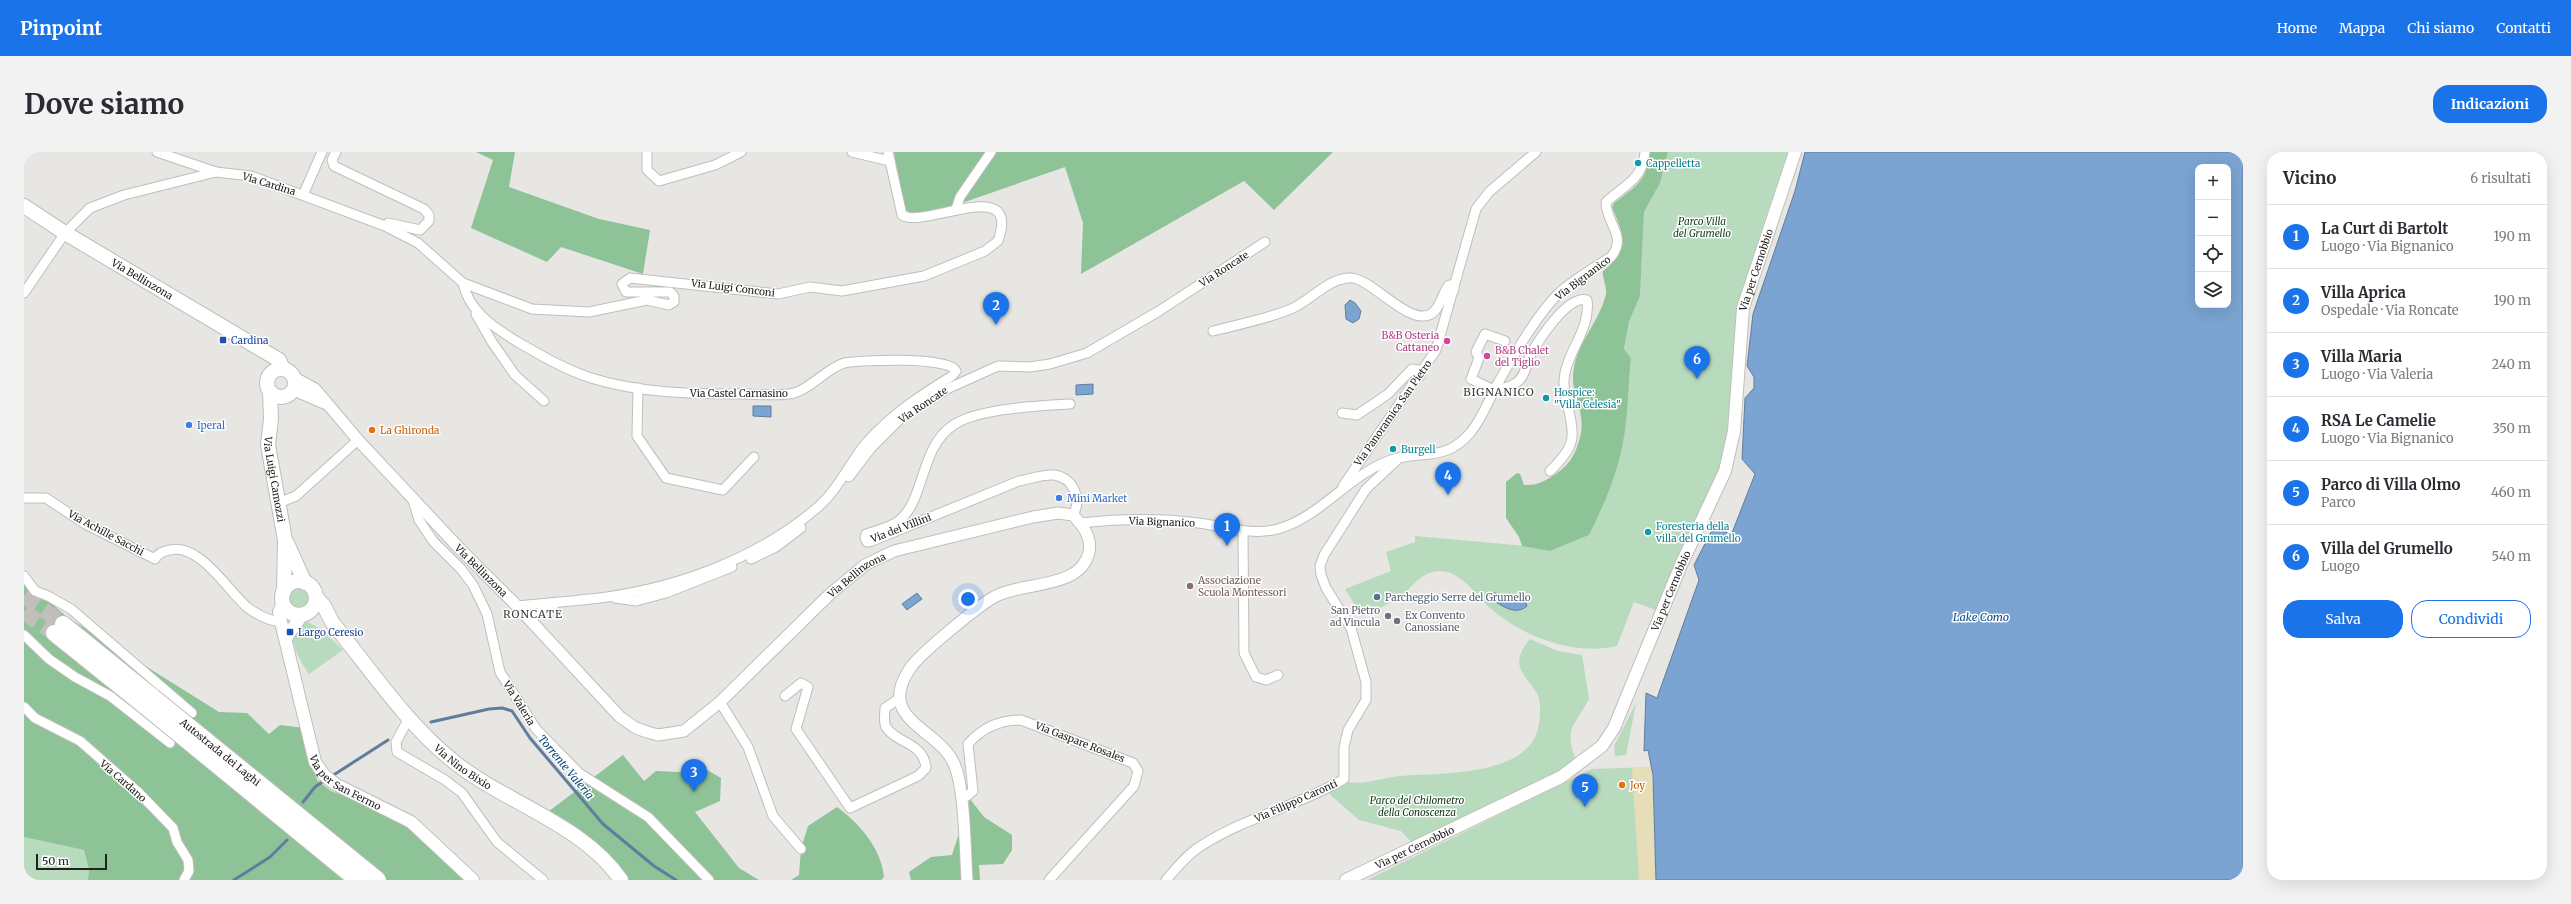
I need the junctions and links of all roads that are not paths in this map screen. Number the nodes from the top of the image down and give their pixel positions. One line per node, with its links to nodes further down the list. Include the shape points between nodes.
1 (157, 152): 12 (street)
2 (322, 152): 13 (street)
3 (336, 152): 16 (street, via 332,160 334,166 424,209 429,215 429,221 420,230 411,230)
4 (647, 152): 5 (street, via 647,170 659,181 715,165)
5 (741, 152)
6 (852, 152): 11 (street)
7 (991, 152): 15 (street, via 960,197)
8 (1536, 152): 20 (street, Via Panoramica San Pietro, via 1489,192 1476,209)
9 (1645, 152): 31 (street, Via Bignanico, via 1641,172 1635,180 1606,202 1619,243 1616,251 1558,295 1513,357)
10 (1795, 152): 83 (main road, Via per Cernobbio, via 1743,308 1734,431 1725,471 1681,565 1614,728 1602,746 1561,777)
11 (889, 156): 15 (street, Via Luigi Conconi, via 902,215 908,219 924,218)
12 (216, 172): 13 (street, Via Cardina, via 251,176); 17 (street, Via Cardina, via 102,202 90,208)
13 (303, 195): 16 (street, Via Cardina)
14 (24, 206): 17 (main road, Via Bellinzona)
15 (956, 209): 19 (street, Via Luigi Conconi, via 992,208 999,213 1002,221 998,241 985,251 924,276 842,291 810,287 778,294 630,278 622,284 626,292 668,292 674,296 674,302 667,305 647,300 590,312 532,309)
16 (338, 210): 19 (street, Via Cardina, via 385,226 418,243)
17 (65, 233): 21 (street); 25 (main road, Via Bellinzona)
18 (1265, 242): 52 (street, Via Roncate, via 1159,311 1087,353 1030,367 998,366 947,389 901,418 871,448 824,509 776,547 666,594 636,601)
19 (464, 282): 22 (street, Via Castel Carnasino, via 466,297)
20 (1454, 290): 23 (street, via 1453,285 1449,285 1434,311 1429,315 1418,315 1350,277 1335,281 1295,308); 27 (street, Via Panoramica San Pietro, via 1436,350)
21 (24, 293)
22 (474, 309): 30 (street, Via Castel Carnasino, via 501,332 548,360 591,378); 33 (street, via 492,342 515,375)
23 (1213, 331)
24 (1505, 341): 31 (street, via 1485,334 1476,352 1479,358 1471,380)
25 (261, 351): 26 (main road, Via Bellinzona, via 279,360); 28 (main road)
26 (283, 369): 28 (main road, via 274,370); 29 (main road, via 291,372)
27 (1420, 376): 35 (street, via 1419,370 1412,369 1388,394 1357,415); 41 (street, Via Panoramica San Pietro)
28 (268, 377): 32 (main road)
29 (291, 388): 32 (main road, via 276,396); 36 (main road, Via Luigi Camozzi); 37 (street, Via Bellinzona, via 326,404)
30 (638, 388): 38 (street, via 637,436 666,478 723,490); 52 (street, Via Castel Carnasino, via 694,394 791,394 844,364 936,361 952,366 956,371 897,412 867,443 820,506 771,542 735,560 660,586)
31 (1495, 389): 39 (street, Via Bignanico, via 1471,432 1456,444 1442,454); 40 (street, via 1517,383 1547,330 1567,306 1578,300 1587,300 1580,340 1569,360 1564,380 1572,438 1568,448)
32 (270, 392): 36 (main road, Via Luigi Camozzi)
33 (544, 401)
34 (1070, 404): 45 (street, Via dei Villini, via 1013,408 964,420 952,426 934,446 906,514 891,526 866,534 865,538 868,542 872,541 1020,481 1043,476 1058,477 1071,485 1078,496)
35 (1342, 413)
36 (271, 419): 44 (main road, Via Luigi Camozzi, via 268,445)
37 (358, 440): 42 (street, Via Bellinzona); 44 (street, via 296,496)
38 (754, 457)
39 (1400, 457): 41 (street, Via Bignanico, via 1386,462); 82 (street, Via Filippo Caronti, via 1366,488 1324,555 1320,566 1326,588 1351,628 1366,682 1366,700 1348,730 1344,747 1344,779 1200,846)
40 (1550, 471)
41 (1343, 487): 46 (street, Via Bignanico, via 1305,518 1277,529)
42 (412, 496): 54 (street, Via Bellinzona); 79 (street, Via Valeria, via 419,520 433,541 473,585 487,614 500,672 536,729 579,773 648,817)
43 (24, 498): 57 (street, Via Achille Sacchi, via 46,498 85,524 155,559 162,551 174,548 189,552 206,564 248,608 271,621)
44 (278, 503): 47 (main road, Via Luigi Camozzi)
45 (1077, 519): 46 (street, Via Bignanico, via 1198,523); 64 (street, via 1087,533 1090,548 1085,564 1080,570 1066,578 1013,588 992,598 911,666 900,685); 66 (street, Via Bellinzona, via 1058,513 1033,517 894,551 864,565 828,595)
46 (1243, 532): 62 (street, via 1244,653 1256,677 1266,680)
47 (285, 540): 49 (main road, Via Luigi Camozzi); 50 (main road, Via Luigi Camozzi)
48 (24, 576): 68 (street, via 35,591 71,609)
49 (305, 583): 50 (main road, via 294,582); 51 (main road, via 312,588)
50 (284, 597): 55 (main road, via 289,612); 57 (main road, Via per San Fermo, via 280,612)
51 (316, 597): 55 (main road, via 313,608); 58 (main road, Via Nino Bixio)
52 (607, 597): 53 (street, Via Castel Carnasino)
53 (566, 601): 54 (street, Via Castel Carnasino); 56 (street, Via Castel Carnasino, via 542,611)
54 (517, 606): 56 (street, Via Bellinzona)
55 (302, 615): 58 (main road); 61 (main road)
56 (530, 620): 66 (street, Via Bellinzona, via 620,717 636,728 658,735 684,732)
57 (281, 622): 61 (main road, Via per San Fermo)
58 (332, 622): 69 (main road, Via Nino Bixio)
59 (59, 629): 65 (highway, Autostrada dei Laghi)
60 (24, 635): 70 (street, via 49,659 110,696)
61 (286, 638): 76 (main road, Via per San Fermo, via 316,762 324,775 335,784 411,822)
62 (1278, 675)
63 (785, 696): 64 (street, via 801,683 808,687 796,729 850,808 918,776 926,768 926,761 920,752 886,728 885,708)
64 (900, 698): 71 (street, via 905,714 912,724 948,752 955,766)
65 (149, 702): 74 (highway, Autostrada dei Laghi, bridge); 75 (highway, Autostrada dei Laghi, bridge)
66 (720, 702): 72 (street, via 748,747 773,816)
67 (24, 707): 73 (street, Via Cardano, via 35,718 80,741 138,792 173,828 177,842 188,860 189,871)
68 (192, 713)
69 (409, 718): 77 (street, via 396,742 397,752 462,793 497,842); 78 (main road, Via Nino Bixio, via 428,739 469,773 598,853)
70 (170, 743)
71 (960, 795): 80 (street); 81 (street, Via Gaspare Rosales, via 968,796 973,791 968,744 978,733 1011,720 1021,720 1133,763 1138,771 1134,786)
72 (801, 849)
73 (184, 880)
74 (357, 880)
75 (378, 880)
76 (473, 880)
77 (543, 880)
78 (621, 880)
79 (709, 880)
80 (968, 880)
81 (1049, 880)
82 (1166, 880)
83 (1346, 880)

